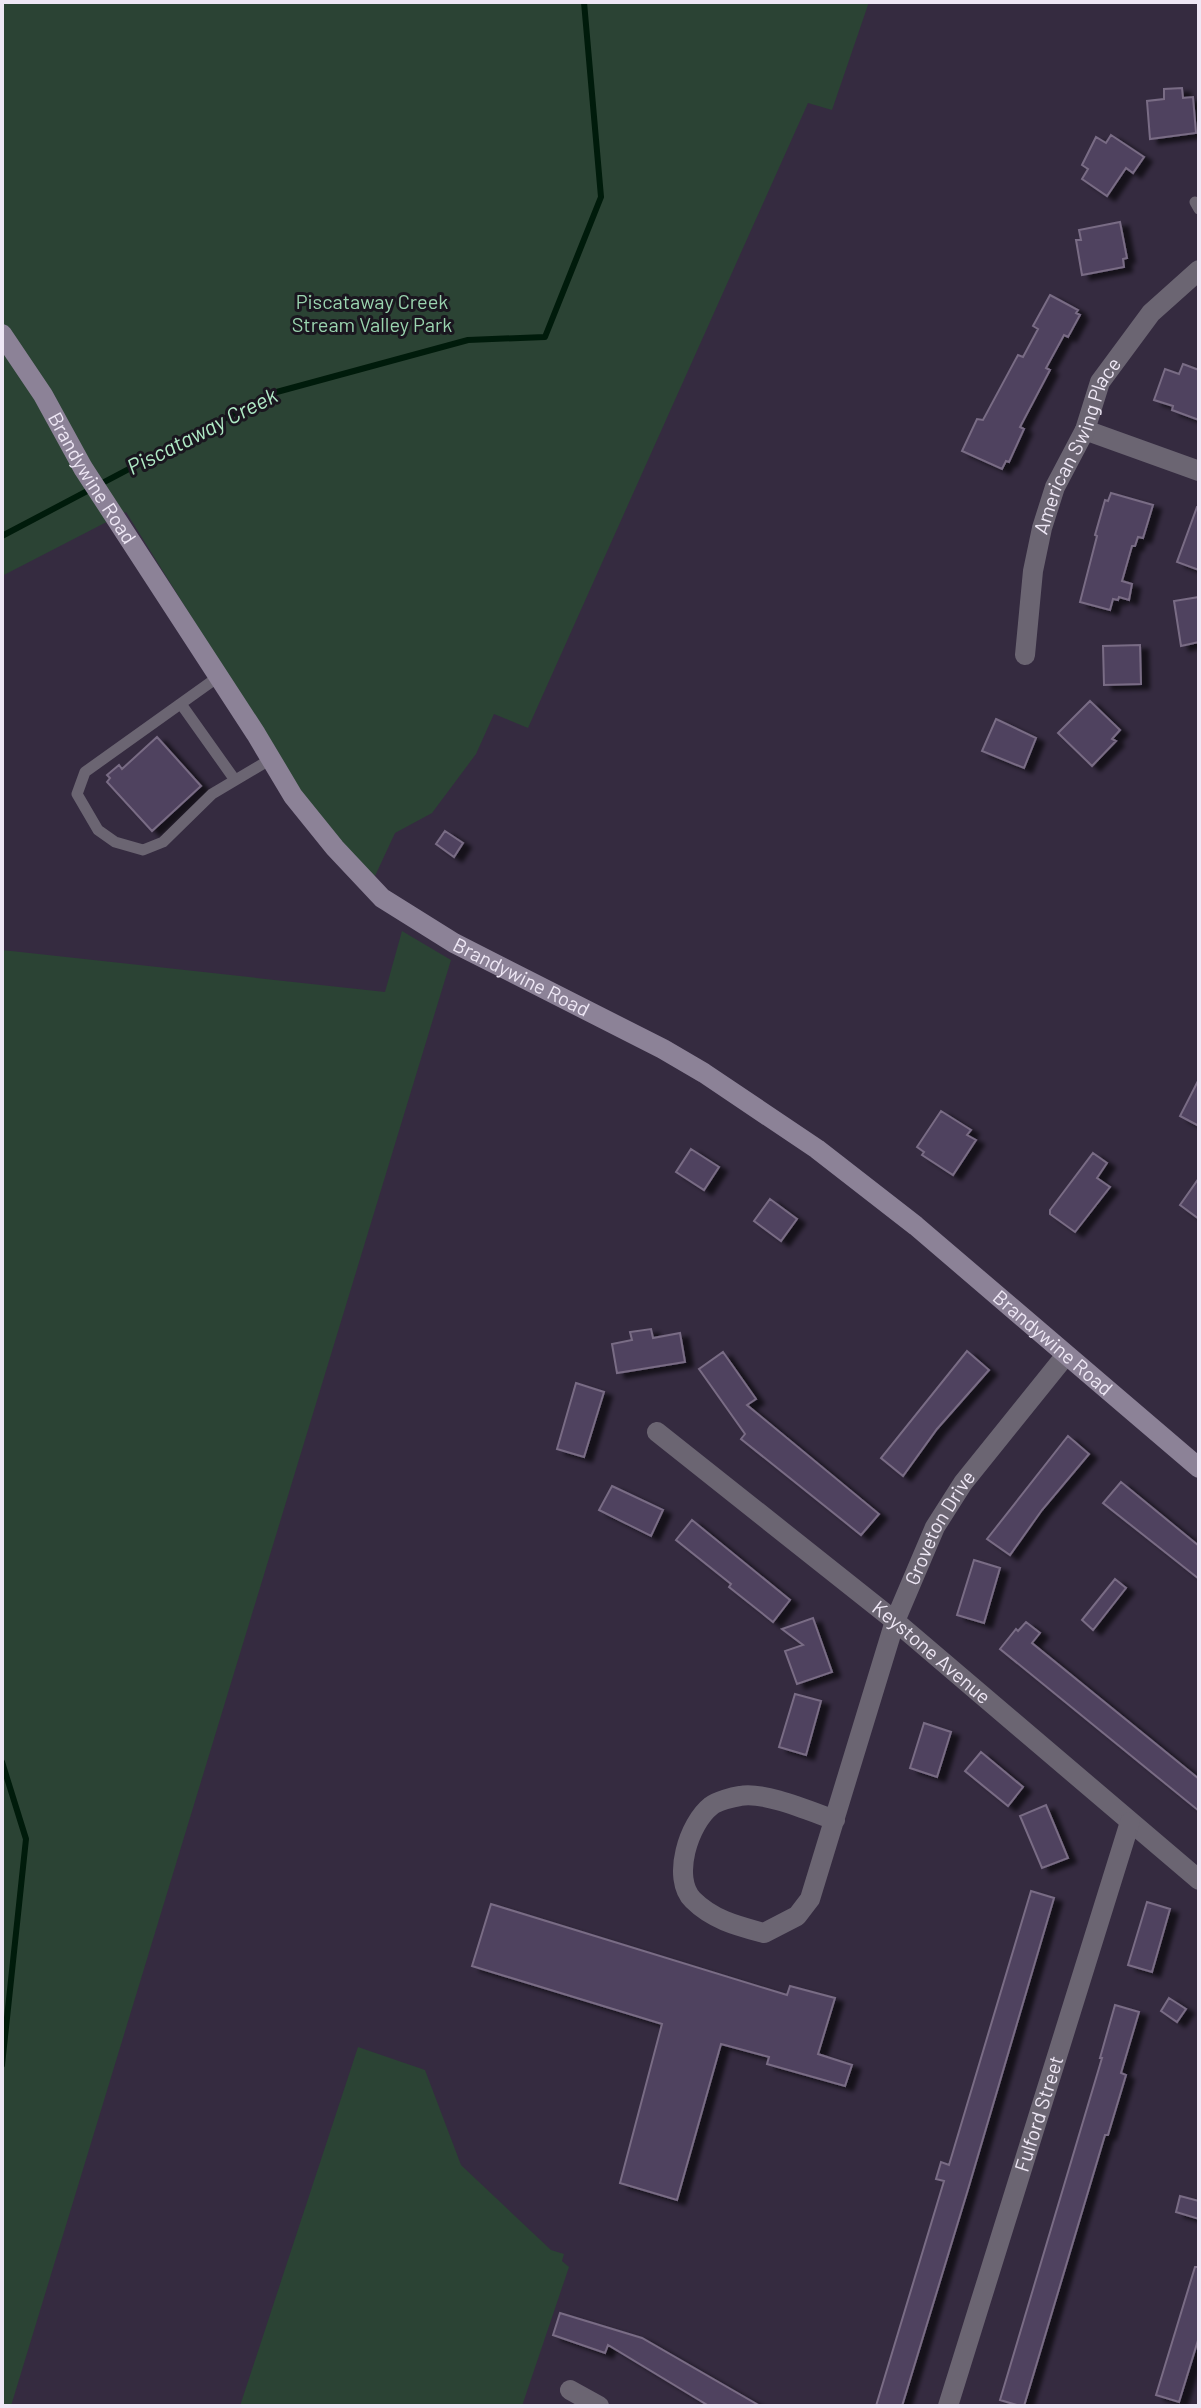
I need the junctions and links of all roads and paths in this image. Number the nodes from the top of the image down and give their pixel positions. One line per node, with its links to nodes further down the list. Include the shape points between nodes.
1 (1199, 270): 3 (street, American Swing Place, via 1151,313 1100,382)
2 (2, 334): 6 (main road, Brandywine Road)
3 (1085, 430): 4 (street); 5 (street, American Swing Place, via 1055,487 1042,528)
4 (1199, 471)
5 (1025, 655)
6 (218, 677): 7 (lane); 8 (main road, Brandywine Road)
7 (181, 704): 9 (lane); 9 (lane, via 85,772 77,794 98,830 115,842 143,850 163,842 212,794)
8 (271, 759): 9 (lane); 10 (main road, Brandywine Road, via 293,796 382,898 454,943 704,1073 817,1149 916,1226)
9 (235, 780)
10 (1066, 1355): 12 (main road, Brandywine Road); 13 (street, Groveton Drive, via 963,1483 935,1527)
11 (657, 1432): 13 (street, Keystone Avenue)
12 (1199, 1468)
13 (895, 1621): 14 (street, Groveton Drive); 15 (street, Keystone Avenue)
14 (835, 1820): 14 (street, Groveton Drive, via 810,1899 797,1916 764,1933 720,1921 690,1898 682,1869 690,1836 711,1806 743,1795 783,1801)
15 (1130, 1822): 16 (street, Keystone Avenue); 19 (street, Fulford Street)
16 (1199, 1880)
17 (570, 2390): 18 (street)
18 (599, 2406)
19 (948, 2406)

